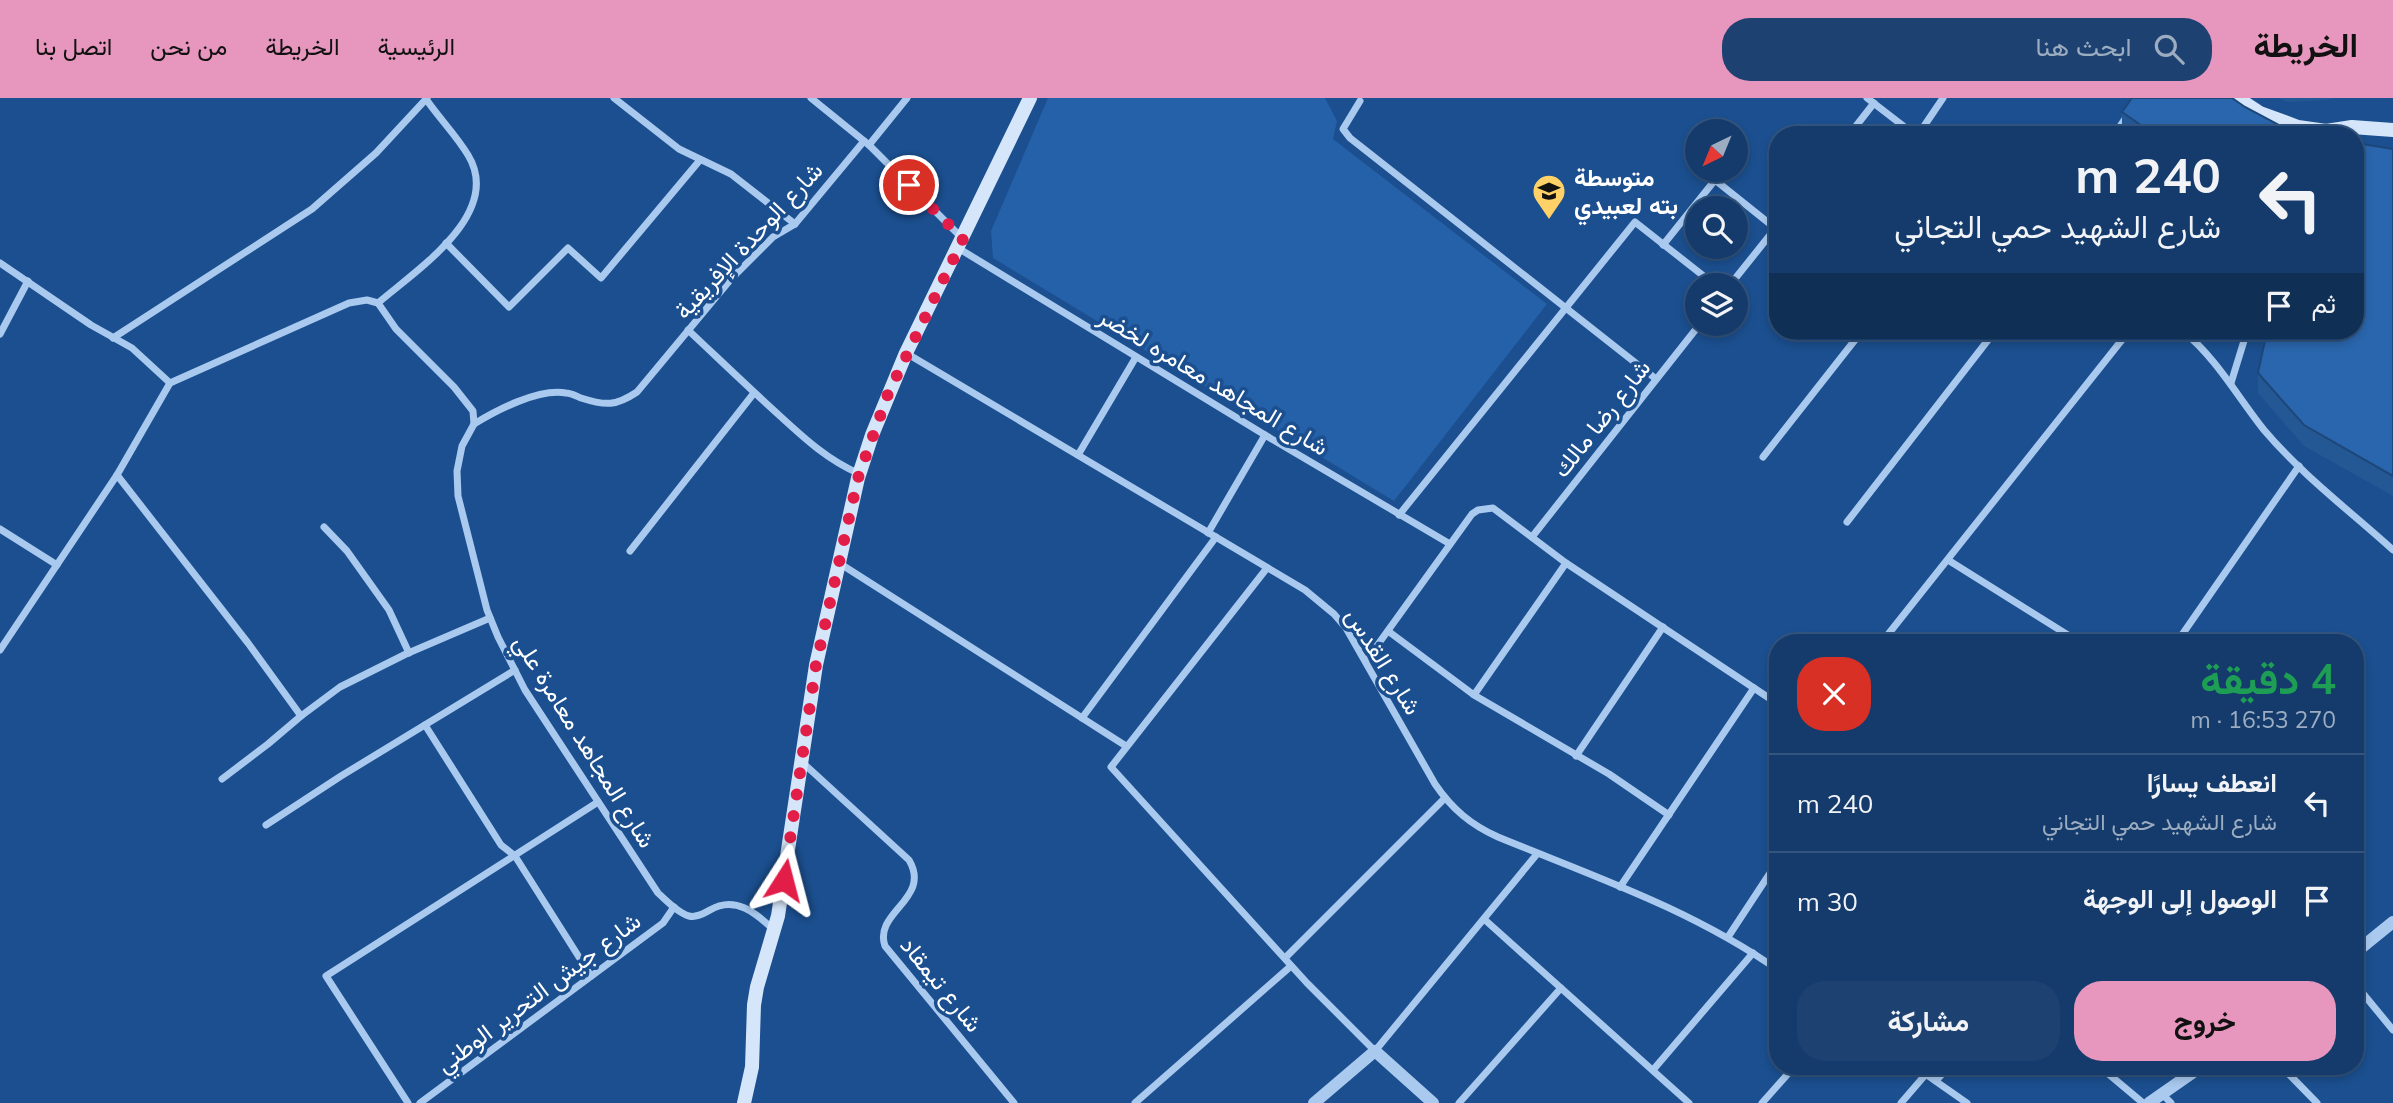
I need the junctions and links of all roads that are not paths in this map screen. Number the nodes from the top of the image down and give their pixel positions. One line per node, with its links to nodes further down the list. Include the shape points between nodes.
1 (426, 98): 23 (street, via 470,157 475,175 472,209); 35 (street, via 376,153 312,209)
2 (614, 98): 19 (street)
3 (811, 98): 18 (street, شارع المجاهد معامره لخضر)
4 (907, 98): 18 (street, شارع الوحدة الإفريقية)
5 (1030, 98): 24 (main road)
6 (1942, 98): 13 (street)
7 (2237, 98): 15 (main road, via 2260,113)
8 (1359, 99): 31 (street, via 1343,129 1350,138)
9 (1871, 100): 11 (street); 12 (street)
10 (2133, 107): 14 (street)
11 (1855, 126)
12 (1904, 126)
13 (1922, 126)
14 (2120, 126)
15 (2295, 126)
16 (2364, 128): 17 (main road)
17 (2393, 130)
18 (867, 143): 21 (street, شارع الوحدة الإفريقية); 24 (street, شارع المجاهد معامره لخضر)
19 (700, 160): 21 (street, via 731,174); 23 (street, via 601,278 568,248 509,307)
20 (1769, 220): 25 (street, via 1715,180)
21 (795, 224): 32 (street, شارع الوحدة الإفريقية, via 753,256)
22 (1769, 236): 28 (street)
23 (446, 243): 30 (street)
24 (961, 244): 41 (main road); 42 (street, شارع المجاهد معامره لخضر)
25 (1663, 245): 27 (street); 31 (street, via 1635,222)
26 (0, 263): 29 (street)
27 (1699, 273)
28 (1740, 273)
29 (28, 281): 33 (street); 35 (street)
30 (378, 303): 44 (street, via 349,303); 47 (street, via 396,329 466,401)
31 (1566, 307): 43 (street); 54 (street)
32 (688, 330): 46 (street); 47 (street, شارع الوحدة الإفريقية, via 637,392 620,403 548,393 493,412)
33 (0, 334)
34 (1690, 336): 43 (street, شارع رضا مالك)
35 (113, 338): 44 (street, via 132,348)
36 (1855, 340): 50 (street)
37 (1988, 340): 55 (street)
38 (2122, 340): 64 (street)
39 (2194, 340): 45 (street)
40 (2244, 340): 45 (street)
41 (906, 353): 49 (street, شارع القدس); 52 (main road)
42 (1136, 357): 48 (street, شارع المجاهد معامره لخضر); 49 (street)
43 (1656, 379): 60 (street, شارع رضا مالك)
44 (170, 383): 53 (street)
45 (2231, 383): 51 (street, via 2264,429)
46 (754, 393): 52 (street, via 825,456); 63 (street)
47 (474, 424): 69 (street, شارع المجاهد معامرة علي, via 462,446 458,496)
48 (1265, 435): 54 (street, شارع المجاهد معامره لخضر); 58 (street)
49 (1078, 455): 58 (street, شارع القدس)
50 (1763, 457)
51 (2299, 466): 62 (street); 74 (street)
52 (860, 474): 65 (main road)
53 (117, 475): 67 (street); 82 (street)
54 (1399, 515): 61 (street, شارع المجاهد معامره لخضر)
55 (1847, 522)
56 (324, 527): 76 (street, via 389,610)
57 (0, 529): 67 (street)
58 (1208, 533): 59 (street, شارع القدس)
59 (1216, 537): 68 (street, شارع القدس); 83 (street)
60 (1532, 537): 61 (street, via 1500,511 1486,508 1472,514); 66 (street)
61 (1450, 544): 71 (street)
62 (2393, 550)
63 (630, 551)
64 (1948, 559): 72 (street); 73 (street)
65 (838, 563): 83 (street); 87 (main road, via 816,665)
66 (1566, 563): 70 (street); 80 (street)
67 (57, 565): 75 (street)
68 (1267, 568): 77 (street, شارع القدس, via 1327,608); 85 (street)
69 (490, 618): 76 (street); 78 (street, شارع المجاهد معامرة علي)
70 (1663, 627): 79 (street); 86 (street)
71 (1388, 631): 77 (street); 80 (street)
72 (1888, 634)
73 (2066, 634)
74 (2183, 634)
75 (0, 650)
76 (409, 653): 82 (street, via 341,687)
77 (1366, 661): 89 (street, شارع القدس)
78 (515, 670): 84 (street); 90 (street, شارع المجاهد معامرة علي)
79 (1755, 688): 81 (street); 91 (street)
80 (1474, 695): 86 (street)
81 (1769, 698)
82 (301, 716): 88 (street)
83 (1082, 718): 85 (street)
84 (425, 725): 92 (street); 94 (street, via 501,845)
85 (1126, 746): 104 (street, via 1111,767)
86 (1576, 756): 91 (street)
87 (803, 763): 100 (main road); 125 (street, شارع تيمقاد, via 913,866 915,881 909,895 884,928 885,947)
88 (222, 779)
89 (1445, 798): 93 (street, شارع القدس, via 1468,821); 104 (street)
90 (598, 802): 94 (street); 97 (street, شارع المجاهد معامرة علي, via 658,893)
91 (1669, 815): 96 (street)
92 (266, 825)
93 (1537, 854): 96 (street, شارع القدس); 98 (street)
94 (515, 856): 107 (street); 122 (street, via 326,976)
95 (1769, 875): 101 (street)
96 (1620, 887): 101 (street, شارع القدس)
97 (674, 907): 100 (street, via 690,917 731,903 756,912); 107 (street, شارع جيش التحرير الوطني, via 663,923)
98 (1484, 919): 108 (street); 111 (street)
99 (2393, 922): 102 (street)
100 (774, 930): 124 (main road, via 754,1004 752,1067)
101 (1728, 937): 103 (street, شارع القدس)
102 (2364, 946)
103 (1753, 953): 105 (street, شارع القدس); 112 (street)
104 (1285, 958): 106 (street)
105 (1769, 964)
106 (1292, 966): 111 (street); 126 (street)
107 (591, 976): 123 (street, شارع جيش التحرير الوطني)
108 (1561, 988): 112 (street); 129 (street)
109 (2364, 995): 110 (street)
110 (2393, 1030)
111 (1375, 1052): 127 (street); 128 (street)
112 (1653, 1070): 130 (street)
113 (1787, 1075): 131 (street)
114 (1925, 1075): 132 (street)
115 (1927, 1075): 120 (street)
116 (1941, 1075): 120 (street)
117 (2110, 1075): 134 (street)
118 (2192, 1075): 121 (street)
119 (2290, 1075): 136 (street)
120 (1936, 1081): 133 (street)
121 (2166, 1099): 135 (street)
122 (408, 1103)
123 (420, 1103)
124 (744, 1103)
125 (1014, 1103)
126 (1135, 1103)
127 (1314, 1103)
128 (1433, 1103)
129 (1459, 1103)
130 (1689, 1103)
131 (1762, 1103)
132 (1901, 1103)
133 (1967, 1103)
134 (2143, 1103)
135 (2149, 1103)
136 (2317, 1103)

